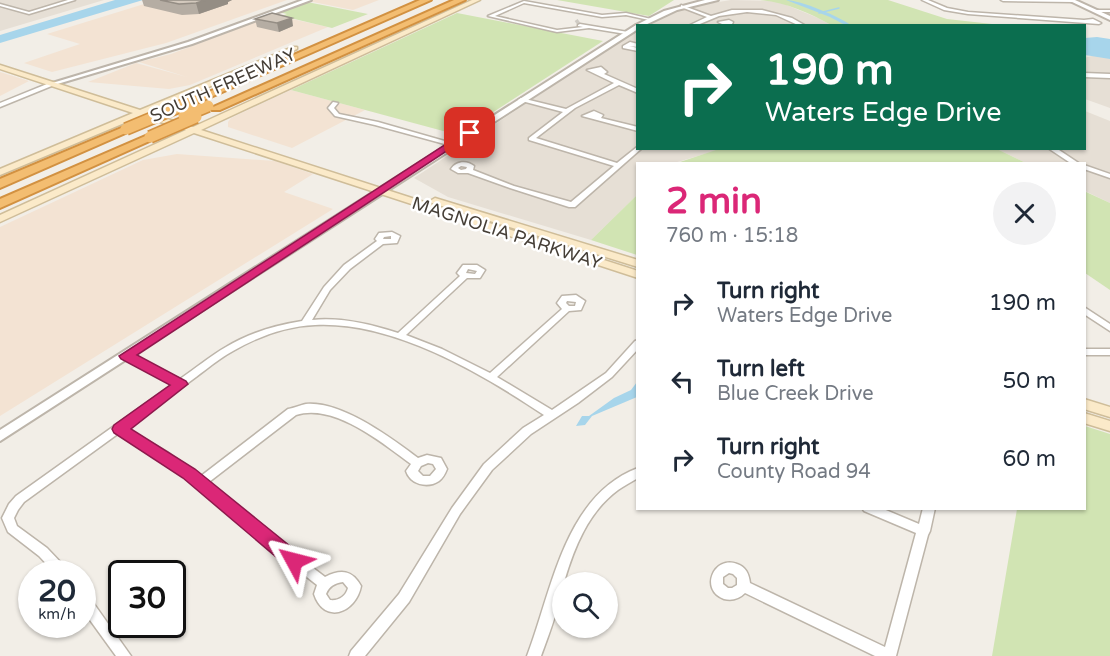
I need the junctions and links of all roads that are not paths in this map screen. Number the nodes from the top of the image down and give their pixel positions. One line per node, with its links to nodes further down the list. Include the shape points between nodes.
1 (11, 0): 15 (street)
2 (73, 0): 15 (street, via 29,13)
3 (297, 0): 19 (street)
4 (308, 0): 21 (street)
5 (425, 0): 39 (highway); 56 (highway, SOUTH FREEWAY)
6 (437, 0): 56 (highway)
7 (447, 0): 56 (highway)
8 (461, 0): 36 (highway, SOUTH FREEWAY)
9 (476, 0): 36 (highway); 52 (main road)
10 (715, 0): 16 (street)
11 (924, 0): 25 (street, via 957,11)
12 (1045, 1): 13 (street); 14 (street)
13 (1072, 1): 20 (street)
14 (1003, 2)
15 (0, 4)
16 (686, 5): 23 (street); 24 (street); 27 (street)
17 (1009, 10): 25 (street)
18 (1110, 11): 20 (street)
19 (263, 12): 21 (street); 37 (street)
20 (1096, 12): 26 (street)
21 (270, 14): 38 (street)
22 (591, 14): 27 (street, via 626,14); 29 (street); 34 (street, via 524,2 490,16)
23 (717, 15): 24 (street); 32 (street, via 766,10)
24 (711, 17): 31 (street)
25 (1015, 17): 28 (street)
26 (1110, 18)
27 (649, 19): 30 (street)
28 (1086, 21)
29 (581, 24): 34 (street); 34 (street); 35 (street)
30 (641, 24)
31 (695, 24)
32 (800, 24)
33 (636, 27): 35 (street)
34 (564, 30)
35 (628, 32): 49 (street)
36 (375, 37): 56 (highway, SOUTH FREEWAY)
37 (181, 41): 38 (street); 45 (street)
38 (190, 44): 45 (street)
39 (295, 48): 48 (main road)
40 (0, 60): 45 (main road, MAGNOLIA PARKWAY)
41 (0, 67): 45 (main road, MAGNOLIA PARKWAY)
42 (601, 74): 46 (street)
43 (1086, 75): 44 (street)
44 (1110, 76)
45 (53, 81): 50 (street); 51 (main road, MAGNOLIA PARKWAY); 54 (street); 55 (main road, MAGNOLIA PARKWAY)
46 (618, 83): 47 (street); 58 (street)
47 (636, 90)
48 (180, 95): 51 (main road, via 151,103); 52 (main road, via 177,103 210,114); 57 (main road)
49 (525, 98): 58 (street); 68 (street)
50 (0, 99)
51 (130, 102): 57 (main road, MAGNOLIA PARKWAY)
52 (257, 102): 56 (main road)
53 (335, 103): 68 (street, via 331,108 338,115)
54 (0, 105)
55 (118, 105): 59 (main road, MAGNOLIA PARKWAY); 64 (main road)
56 (208, 107): 61 (main road); 64 (highway, SOUTH FREEWAY, bridge); 64 (highway, SOUTH FREEWAY, bridge); 65 (main road, via 219,127)
57 (150, 108): 59 (main road); 61 (main road, MAGNOLIA PARKWAY)
58 (570, 109): 74 (street, via 531,139)
59 (140, 112): 63 (main road, MAGNOLIA PARKWAY); 64 (main road)
60 (598, 118): 62 (street)
61 (204, 125): 63 (main road); 65 (main road, MAGNOLIA PARKWAY)
62 (636, 128)
63 (194, 130): 66 (main road, MAGNOLIA PARKWAY); 67 (main road)
64 (135, 131): 77 (main road); 79 (highway, SOUTH FREEWAY); 81 (highway); 82 (highway); 83 (highway, SOUTH FREEWAY)
65 (228, 133): 73 (main road, MAGNOLIA PARKWAY)
66 (218, 137): 67 (main road, via 194,135); 71 (main road, MAGNOLIA PARKWAY)
67 (170, 141): 84 (main road)
68 (452, 144): 80 (street)
69 (636, 150): 74 (street)
70 (1054, 150): 72 (street)
71 (287, 160): 73 (main road); 80 (main road, MAGNOLIA PARKWAY)
72 (1074, 162)
73 (326, 165): 80 (main road, MAGNOLIA PARKWAY)
74 (617, 165): 76 (street, via 572,205)
75 (1086, 168): 78 (street)
76 (469, 171)
77 (0, 172)
78 (1110, 176)
79 (0, 184)
80 (384, 188): 85 (main road, MAGNOLIA PARKWAY); 98 (street)
81 (0, 192)
82 (0, 197)
83 (0, 204)
84 (0, 219)
85 (518, 232): 87 (main road, MAGNOLIA PARKWAY); 88 (main road, MAGNOLIA PARKWAY)
86 (381, 242): 92 (street, via 336,277)
87 (636, 263)
88 (636, 274)
89 (465, 276): 94 (street)
90 (567, 309): 99 (street)
91 (1086, 311): 93 (street)
92 (305, 323): 94 (street, via 355,324); 100 (street, via 246,341)
93 (1110, 328)
94 (399, 337): 99 (street)
95 (636, 345): 103 (street, via 609,375)
96 (1086, 352): 97 (street)
97 (1110, 352)
98 (126, 356): 100 (street); 107 (street)
99 (491, 377): 103 (street)
100 (181, 384): 106 (street)
101 (1086, 405): 102 (main road)
102 (1110, 412)
103 (551, 415): 119 (street, via 488,467 456,511 404,598)
104 (1086, 419): 105 (main road)
105 (1110, 426)
106 (120, 429): 110 (street); 114 (street, via 20,499 9,514 12,529)
107 (0, 436)
108 (417, 463): 110 (street, via 362,426 308,406 292,412)
109 (636, 473): 120 (street, via 606,491 581,522)
110 (201, 482): 115 (street)
111 (873, 510): 113 (street)
112 (929, 510): 113 (street)
113 (924, 531): 121 (street)
114 (51, 560)
115 (325, 584)
116 (744, 586): 121 (street)
117 (96, 617): 118 (street)
118 (124, 656)
119 (356, 656)
120 (534, 656)
121 (890, 656)

